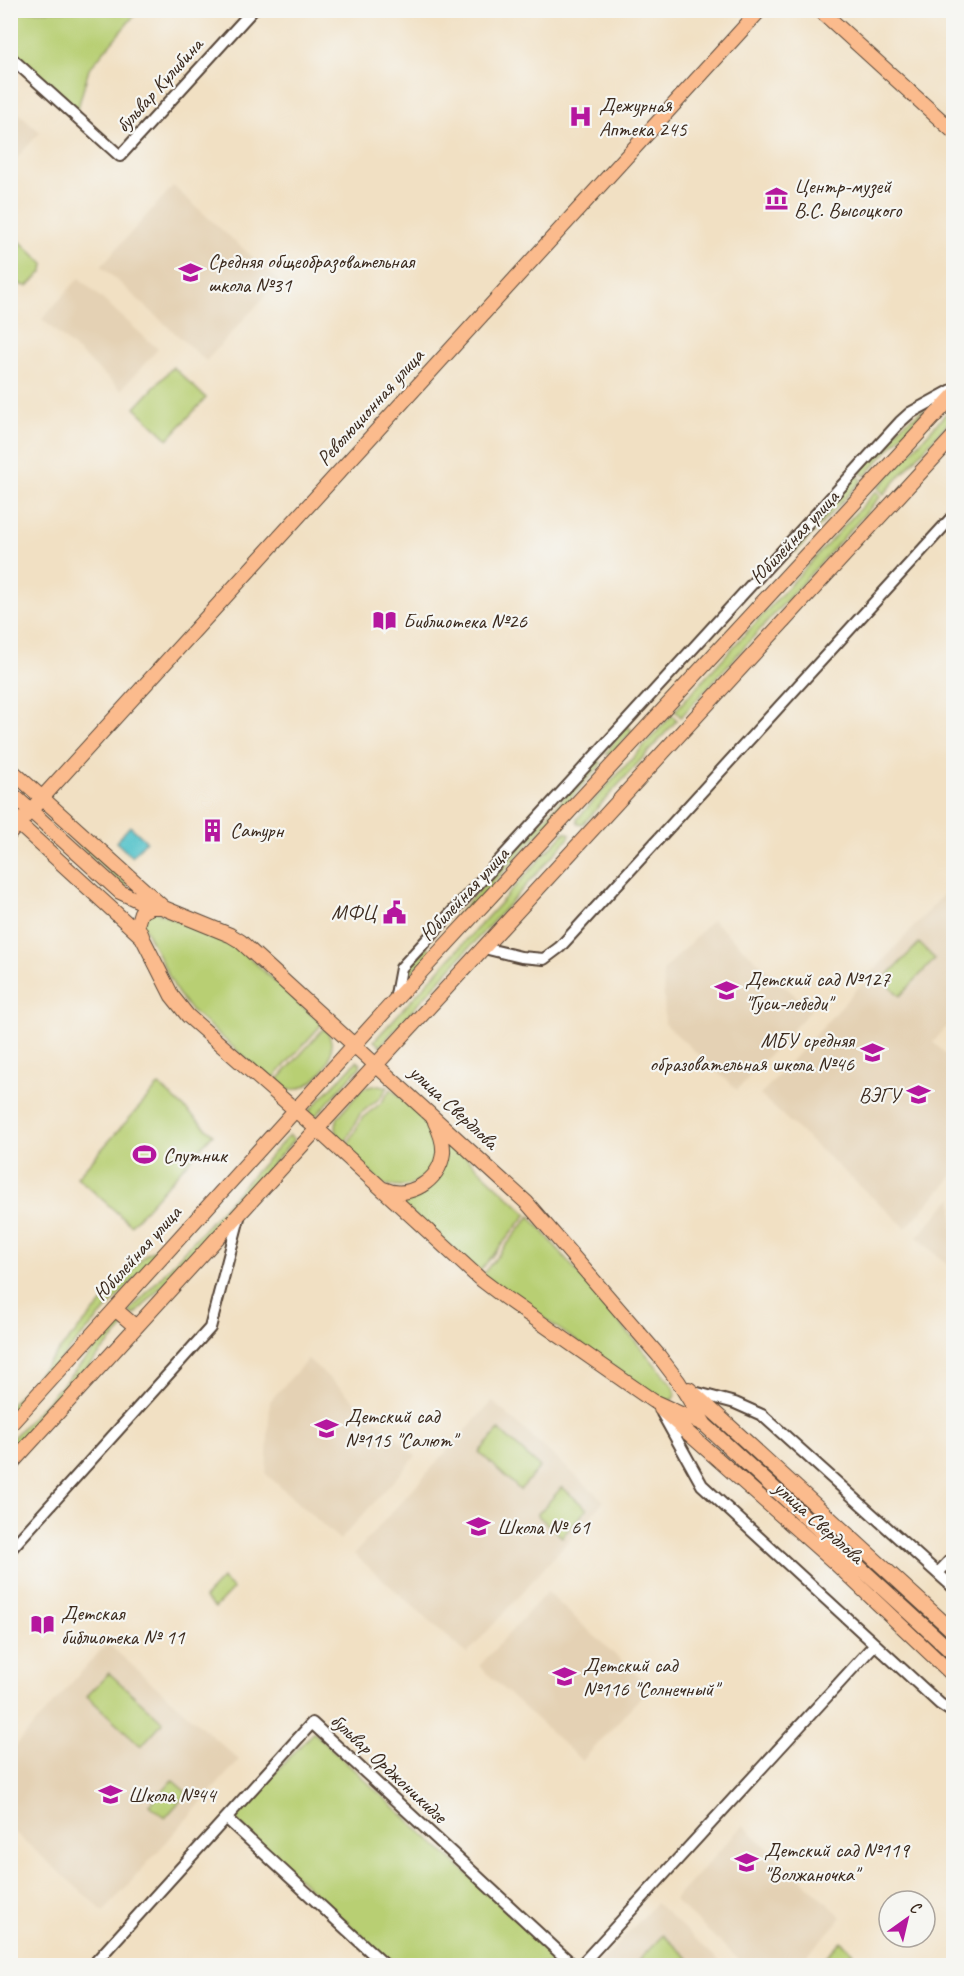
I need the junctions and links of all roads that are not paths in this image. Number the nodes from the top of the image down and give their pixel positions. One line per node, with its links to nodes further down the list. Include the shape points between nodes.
1 (253, 10): 4 (street, бульвар Кулибина, via 120,156)
2 (760, 10): 12 (main road, Революционная улица)
3 (820, 10): 5 (main road)
4 (10, 57)
5 (954, 132)
6 (954, 389): 19 (street, via 900,422 775,557 402,968)
7 (954, 395): 19 (main road, Юбилейная улица)
8 (954, 436): 18 (main road)
9 (954, 515): 18 (street, via 560,947 544,959)
10 (10, 769): 12 (main road, улица Свердлова)
11 (10, 792): 13 (main road, улица Свердлова)
12 (42, 798): 13 (main road, Революционная улица); 16 (main road, улица Свердлова)
13 (31, 810): 14 (main road, Революционная улица); 15 (main road, улица Свердлова)
14 (13, 824): 17 (main road, улица Свердлова)
15 (120, 892): 16 (main road, улица Свердлова); 17 (main road, улица Свердлова)
16 (158, 907): 17 (main road, via 141,912); 20 (main road, улица Свердлова, via 240,941)
17 (140, 931): 22 (main road, улица Свердлова, via 180,1006)
18 (484, 948): 21 (main road)
19 (394, 1000): 20 (main road, Юбилейная улица)
20 (355, 1044): 21 (main road, улица Свердлова); 22 (main road, Юбилейная улица)
21 (377, 1065): 23 (main road, улица Свердлова); 24 (main road)
22 (295, 1110): 24 (main road, улица Свердлова); 27 (main road, Юбилейная улица)
23 (431, 1115): 25 (main road, via 443,1142 441,1161 434,1174 404,1192); 29 (main road, улица Свердлова, via 527,1203)
24 (317, 1129): 25 (main road, улица Свердлова); 26 (main road)
25 (377, 1185): 31 (main road, улица Свердлова, via 487,1284)
26 (240, 1213): 28 (main road); 35 (street, via 210,1328)
27 (115, 1309): 28 (main road); 32 (main road, Юбилейная улица)
28 (136, 1327): 34 (main road)
29 (678, 1381): 30 (main road, улица Свердлова); 31 (main road, via 675,1400); 33 (main road, улица Свердлова)
30 (691, 1391): 37 (street, via 762,1415); 39 (main road, улица Свердлова)
31 (658, 1404): 33 (main road, улица Свердлова); 40 (street, via 702,1485); 42 (main road, улица Свердлова)
32 (10, 1425)
33 (705, 1425): 41 (main road, улица Свердлова)
34 (10, 1465)
35 (10, 1550)
36 (954, 1556): 37 (street)
37 (938, 1573): 38 (street)
38 (954, 1588)
39 (954, 1632)
40 (875, 1644): 43 (street); 48 (street)
41 (954, 1654)
42 (954, 1676)
43 (954, 1713)
44 (226, 1818): 45 (street, бульвар Орджоникидзе); 46 (street); 47 (street, бульвар Орджоникидзе, via 312,1723)
45 (92, 1965)
46 (386, 1965)
47 (574, 1965)
48 (580, 1965)

